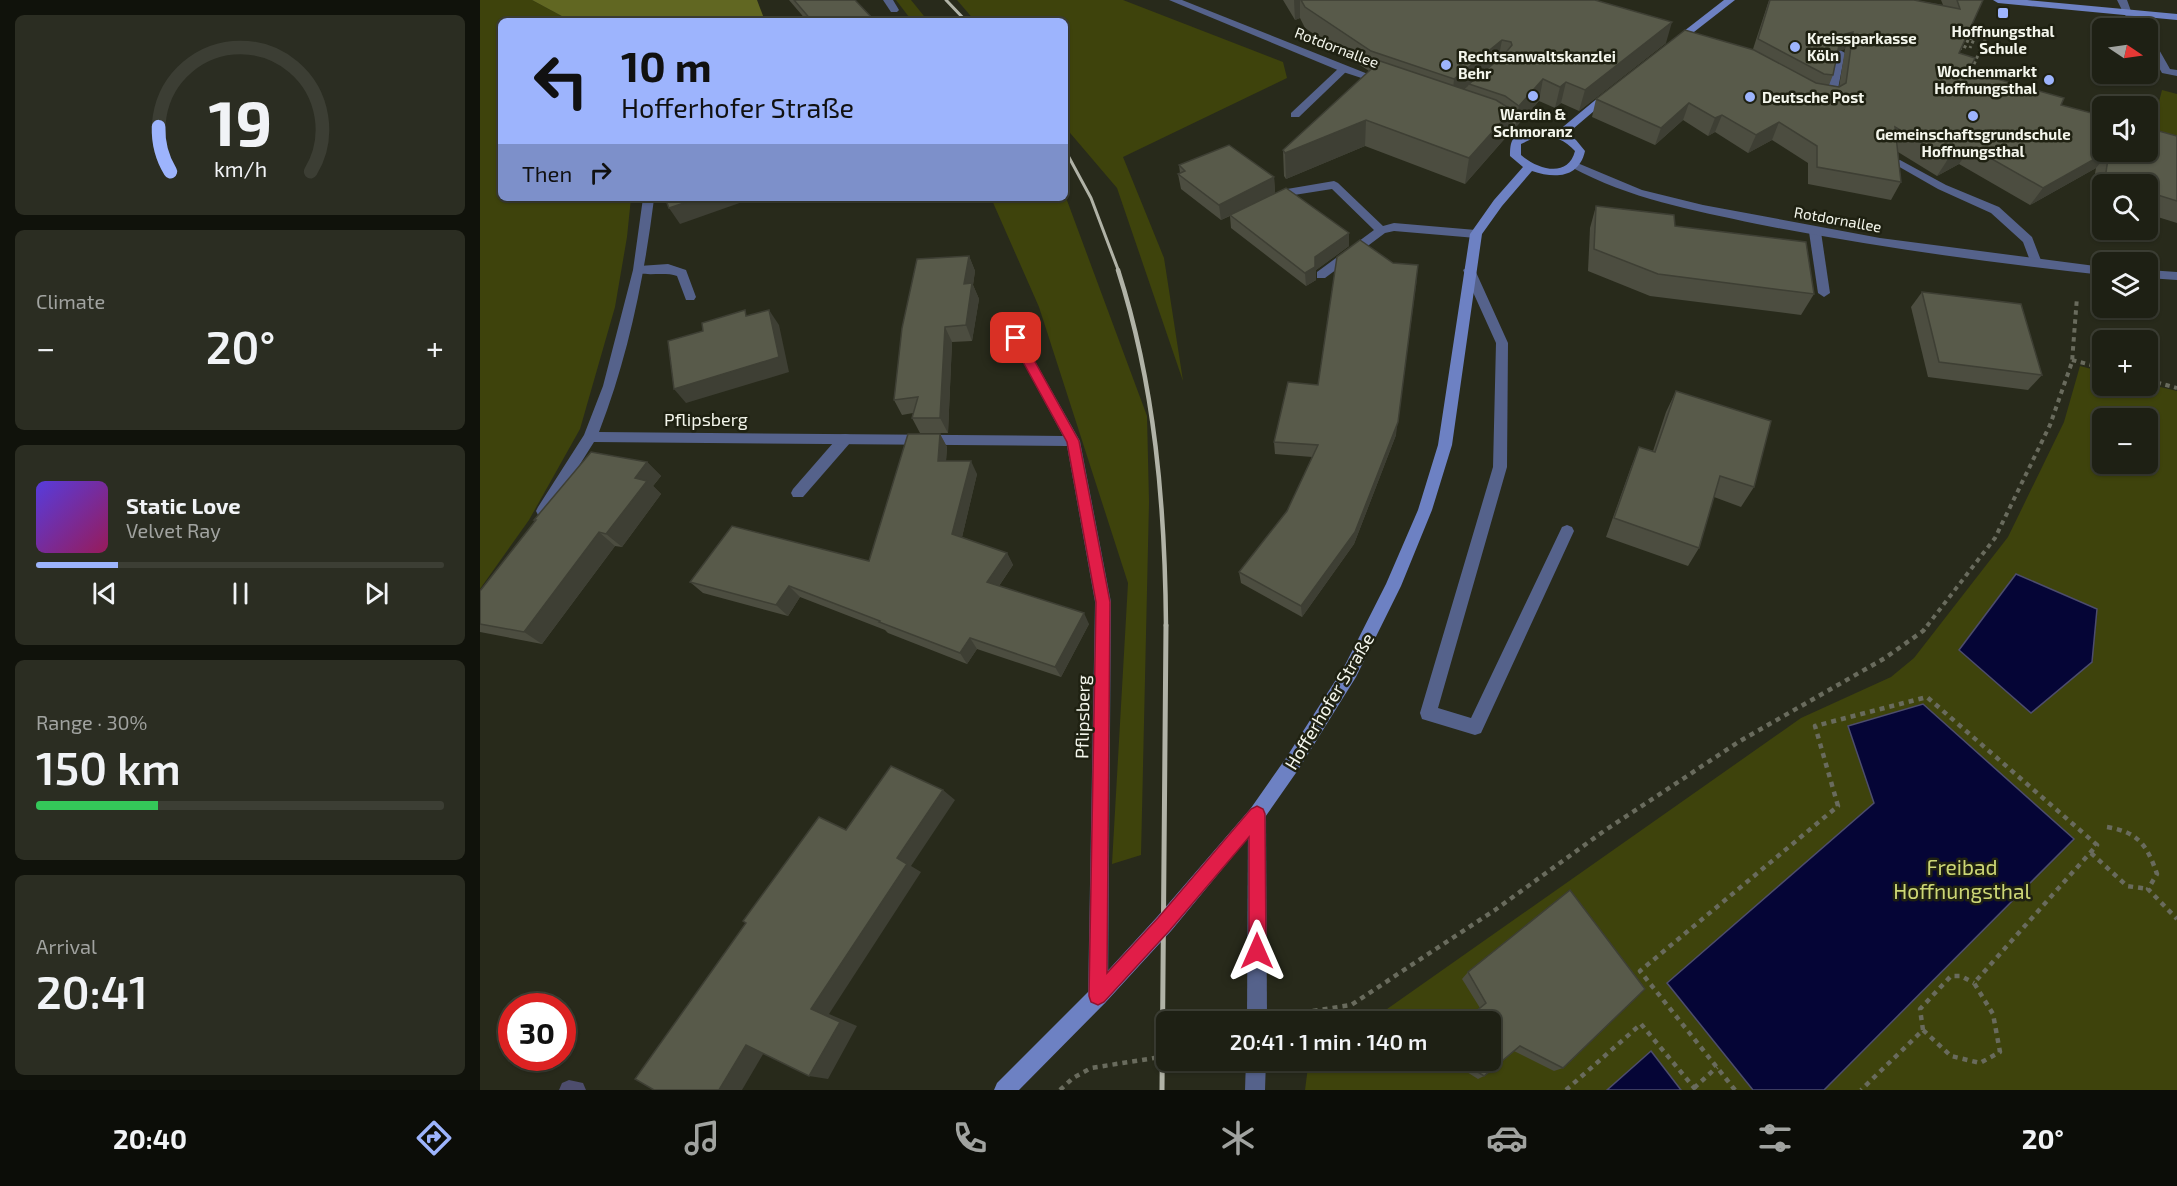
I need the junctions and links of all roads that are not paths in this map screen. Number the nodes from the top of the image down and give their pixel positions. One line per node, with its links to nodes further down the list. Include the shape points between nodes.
1 (888, 0): 6 (street)
2 (1173, 0): 13 (street, Rotdornallee)
3 (1730, 0): 10 (street, via 1693,34)
4 (1998, 0): 7 (street)
5 (2122, 0): 7 (street)
6 (894, 10)
7 (2127, 12): 8 (street); 9 (street)
8 (2177, 17)
9 (2133, 18)
10 (1662, 53)
11 (1840, 53): 17 (street, via 1831,99)
12 (2158, 57): 14 (street, via 2166,71)
13 (1344, 69): 15 (street, Rotdornallee); 19 (street)
14 (2177, 73)
15 (1388, 84)
16 (1618, 88): 20 (street)
17 (1813, 97)
18 (1476, 114): 21 (street)
19 (1295, 115)
20 (1560, 135): 21 (street, via 1539,132); 23 (street, via 1580,151)
21 (1521, 138): 24 (street, via 1516,143 1515,156)
22 (1900, 163): 30 (street, via 1995,210 2028,240)
23 (1575, 165): 24 (street, via 1550,172); 28 (street, Rotdornallee, via 1629,191)
24 (1529, 167): 29 (street, Hofferhofer Straße)
25 (648, 201): 31 (street)
26 (1259, 207): 27 (street, via 1291,192 1334,185)
27 (1381, 230): 29 (street, via 1394,227); 34 (street)
28 (1815, 232): 30 (street, Rotdornallee); 37 (street)
29 (1476, 234): 32 (street, Hofferhofer Straße)
30 (2036, 263): 33 (street, Rotdornallee)
31 (639, 270): 38 (street, via 668,268 682,273); 40 (street, via 610,386)
32 (1469, 270): 45 (street, via 1502,343 1500,467 1428,713 1475,727); 46 (street, Hofferhofer Straße, via 1444,445 1425,510 1350,672)
33 (2092, 270)
34 (1321, 275)
35 (2158, 275): 36 (street)
36 (2177, 276)
37 (1824, 293)
38 (690, 297)
39 (1016, 338): 42 (street, Pflipsberg)
40 (590, 437): 41 (street, Pflipsberg); 44 (street)
41 (845, 439): 42 (street, Pflipsberg); 43 (street)
42 (1073, 441): 47 (street, Pflipsberg, via 1103,602)
43 (798, 493)
44 (532, 528)
45 (1567, 531)
46 (1257, 814): 47 (street, Hofferhofer Straße); 48 (street)
47 (1098, 996): 50 (street, Hofferhofer Straße)
48 (1258, 1011)
49 (1256, 1071): 51 (street)
50 (1004, 1090)
51 (1255, 1090)

